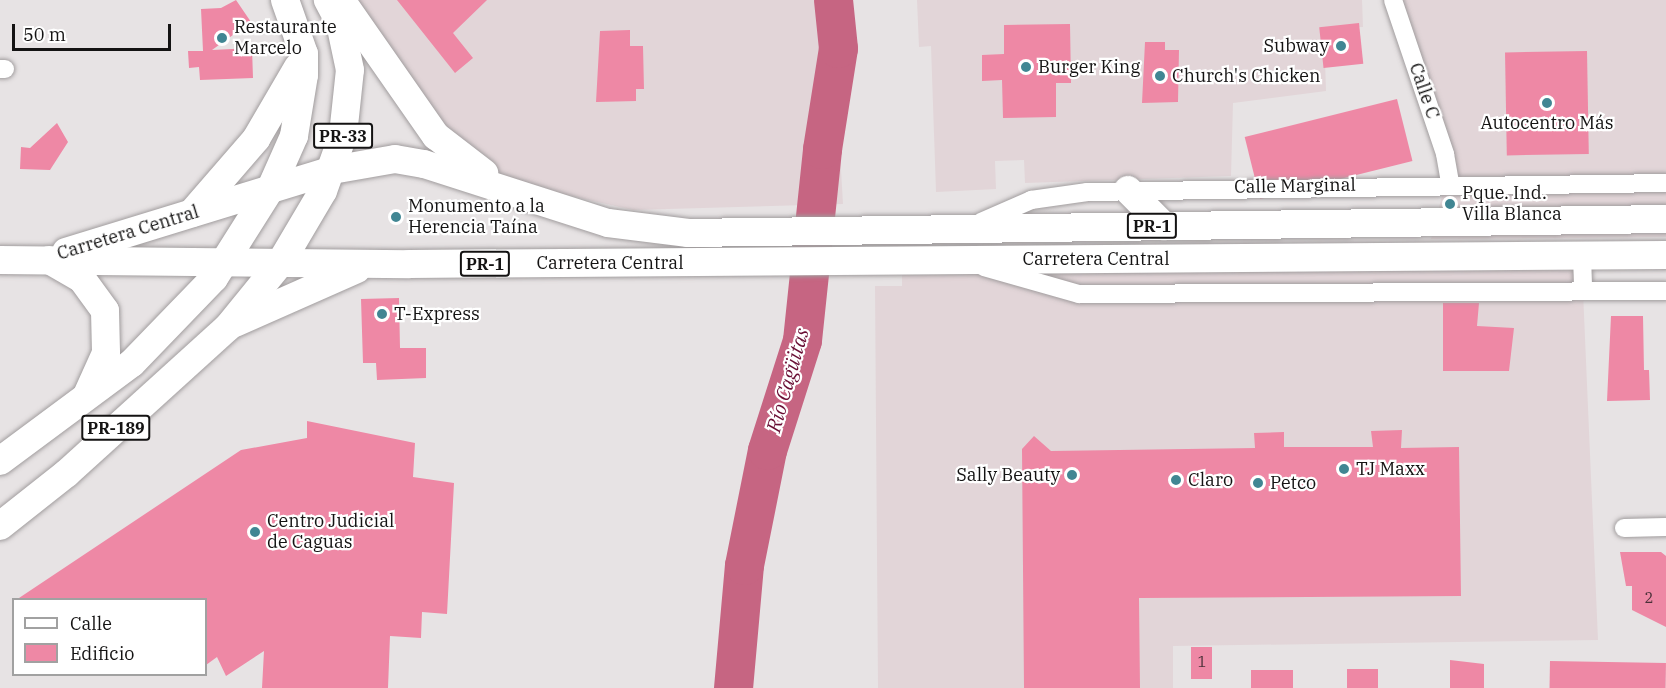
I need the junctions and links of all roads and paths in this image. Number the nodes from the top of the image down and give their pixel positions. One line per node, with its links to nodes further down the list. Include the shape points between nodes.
1 (285, 0): 5 (main road, PR-33)
2 (328, 0): 6 (main road, PR-33, via 340,23 350,70 350,99)
3 (341, 0): 11 (main road, via 436,136 456,155)
4 (1393, 0): 7 (street, Calle C, via 1445,153)
5 (304, 54): 9 (main road, PR-33, via 294,136); 12 (main road, via 286,94 256,139)
6 (332, 170): 9 (main road, Carretera Central / PR-1); 11 (main road, Carretera Central / PR-1, via 370,161 404,160 476,180); 23 (main road, PR-33)
7 (1450, 183): 8 (street, Calle Marginal); 10 (street, Calle Marginal)
8 (1666, 183)
9 (271, 188): 12 (main road, Carretera Central / PR-1); 22 (main road, PR-33)
10 (1128, 190): 14 (main road); 15 (street, Calle Marginal, via 1048,196 992,220)
11 (537, 204): 16 (main road, Carretera Central / PR-1, via 641,231)
12 (192, 213): 20 (main road, Carretera Central / PR-1)
13 (1666, 219): 14 (main road, Carretera Central / PR-1)
14 (1164, 226): 15 (main road, Carretera Central / PR-1)
15 (932, 230): 16 (main road, Carretera Central / PR-1)
16 (902, 244): 19 (main road, Carretera Central / PR-1); 24 (main road, Carretera Central / PR-1, via 690,262)
17 (1666, 255): 18 (main road, Carretera Central / PR-1)
18 (1582, 256): 19 (main road, Carretera Central / PR-1); 25 (street)
19 (957, 258): 25 (street, via 1079,294)
20 (47, 259): 21 (main road, PR-1); 22 (main road, Carretera Central / PR-1); 28 (main road, via 82,279 105,311 106,353)
21 (0, 260)
22 (224, 262): 23 (main road, Carretera Central / PR-1); 28 (main road, PR-189, via 132,363)
23 (280, 262): 24 (main road, Carretera Central / PR-1); 27 (main road, PR-189)
24 (384, 263): 27 (main road, via 299,291)
25 (1583, 291): 26 (street)
26 (1666, 291)
27 (228, 327): 30 (main road, PR-189, via 67,473)
28 (85, 398): 29 (main road, PR-189)
29 (0, 461)
30 (0, 526)
31 (1666, 527): 32 (street)
32 (1624, 528)

